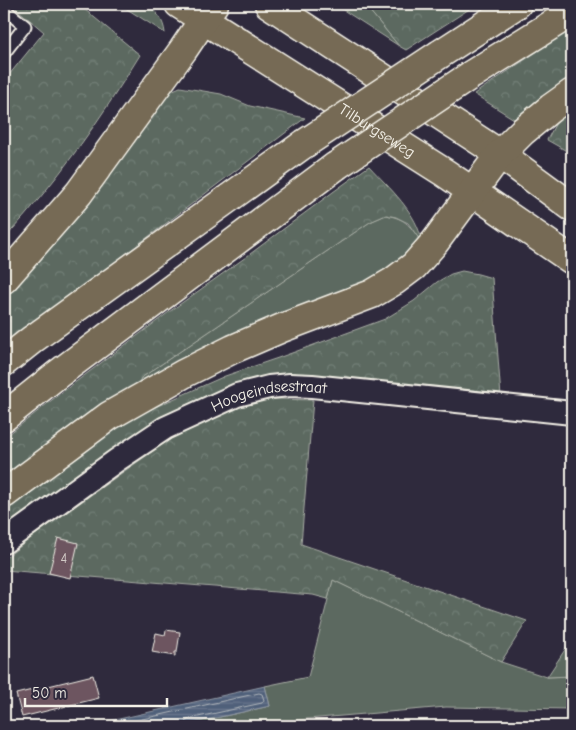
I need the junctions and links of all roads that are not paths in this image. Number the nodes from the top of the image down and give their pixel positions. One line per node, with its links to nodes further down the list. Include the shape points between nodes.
1 (179, 4): 5 (main road, Tilburgseweg)
2 (269, 4): 9 (main road)
3 (518, 4): 14 (main road, bridge, via 304,144)
4 (4, 8): 7 (lane, via 25,26)
5 (209, 12): 10 (main road, Tilburgseweg); 13 (main road, via 79,193)
6 (572, 12): 16 (main road, bridge, via 336,166)
7 (4, 53)
8 (572, 93): 9 (main road, via 522,132)
9 (500, 154): 10 (main road); 11 (main road)
10 (472, 191): 12 (main road, Tilburgseweg); 17 (main road, via 428,251 394,281 372,294 282,328 185,373 109,416)
11 (572, 207)
12 (572, 260)
13 (4, 279)
14 (4, 362)
15 (572, 412): 18 (street, Hoogeindsestraat, via 312,386 269,387 237,395 165,428)
16 (4, 417)
17 (4, 494)
18 (4, 542)

